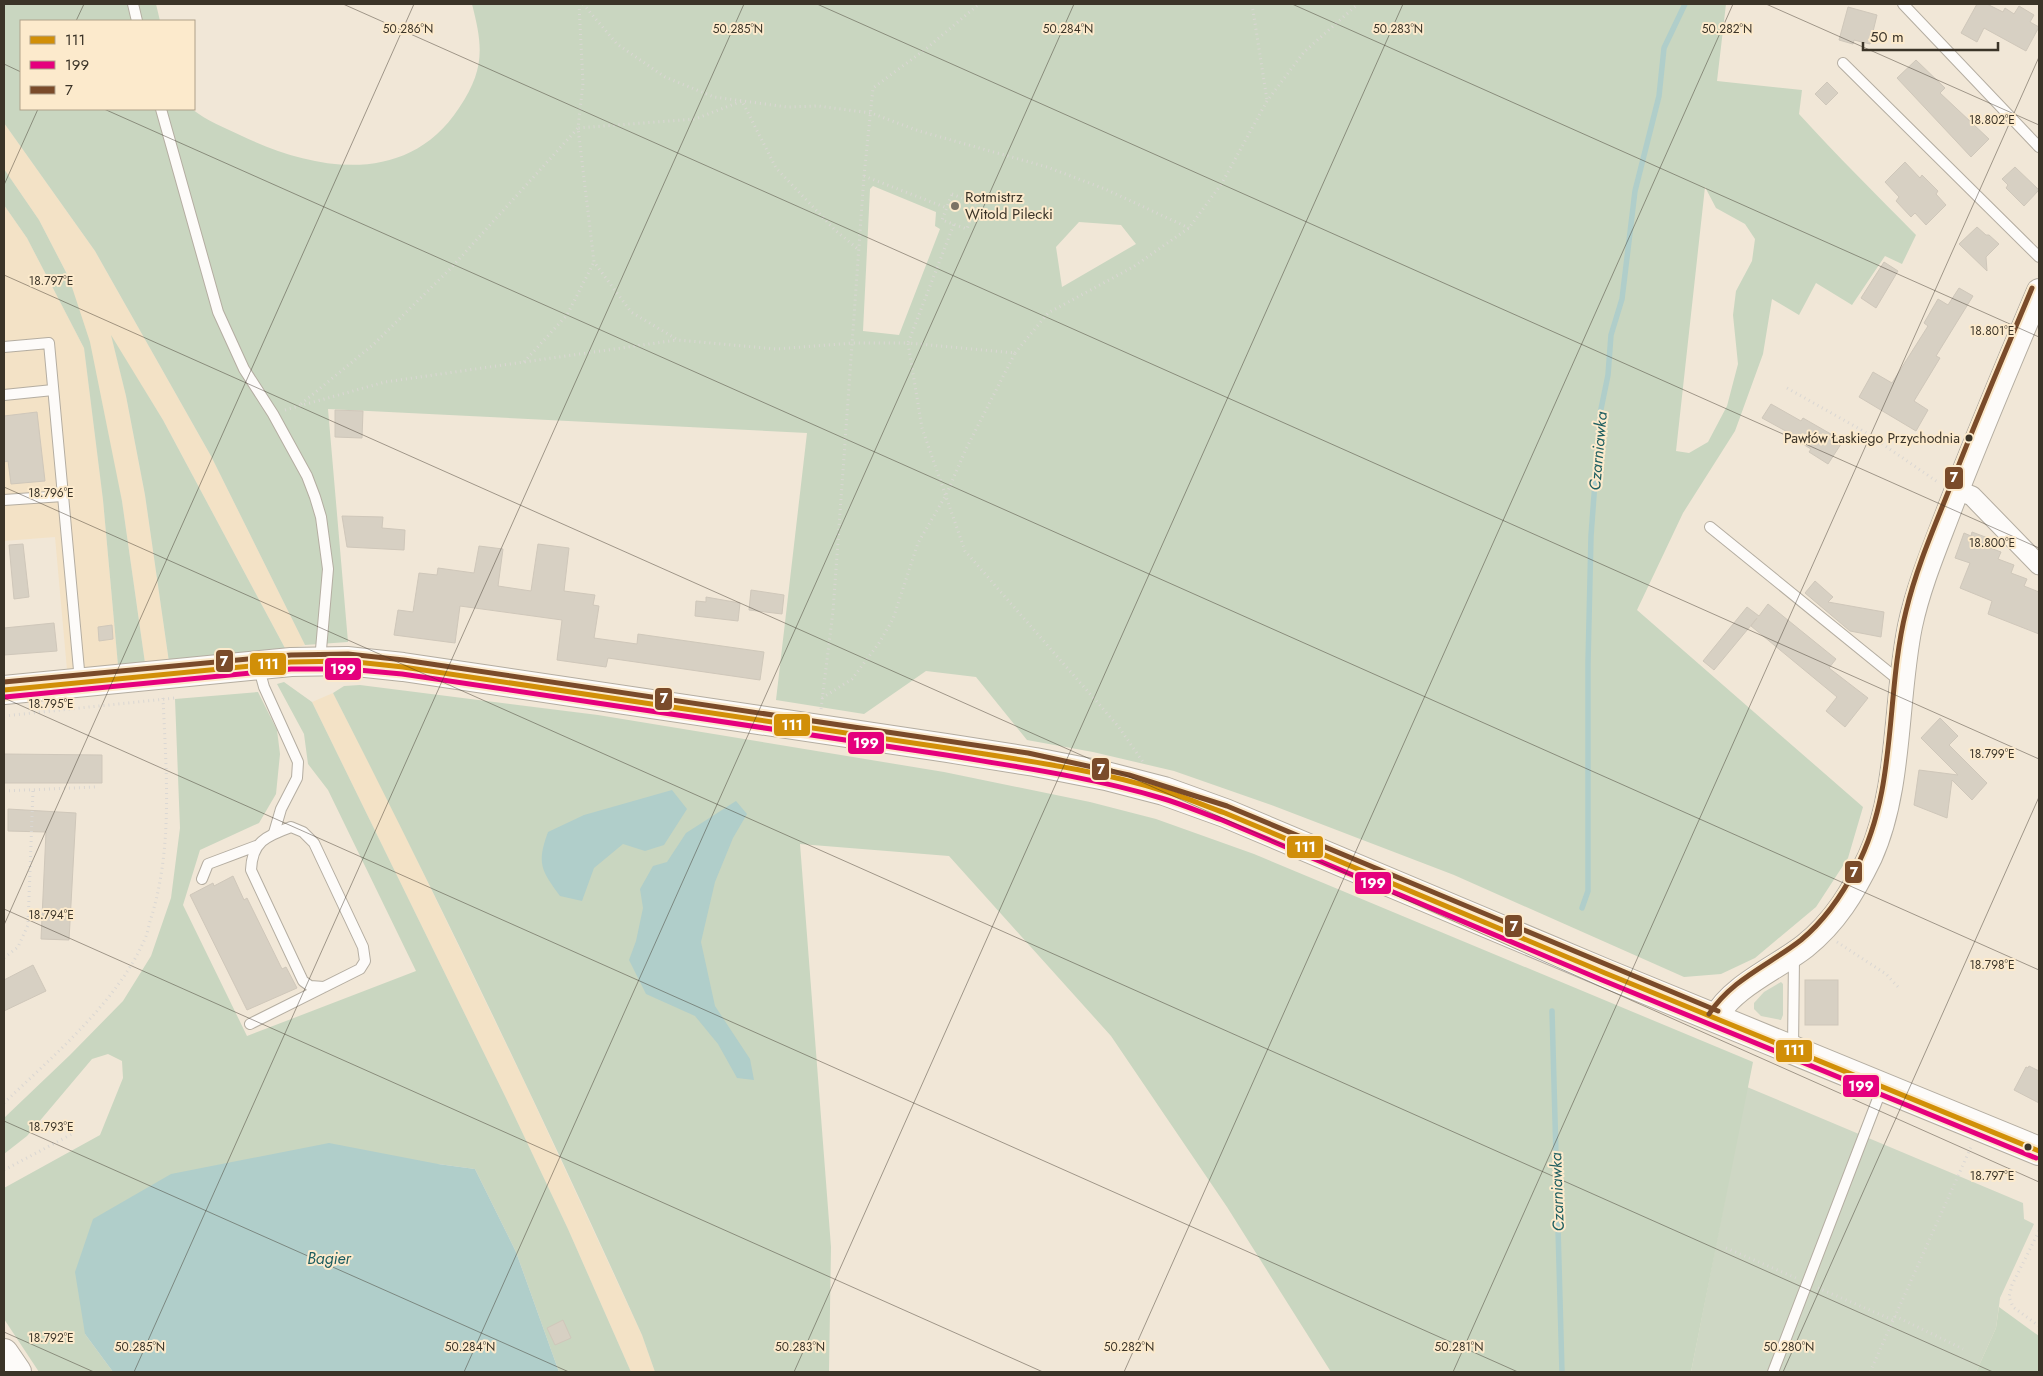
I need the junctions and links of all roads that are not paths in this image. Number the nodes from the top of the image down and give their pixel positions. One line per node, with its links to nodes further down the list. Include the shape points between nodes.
1 (133, 4): 3 (lane)
2 (1903, 4): 6 (lane)
3 (137, 20)
4 (1843, 63): 7 (lane)
5 (161, 110): 17 (lane, via 218,312 244,369 307,476 321,517 328,569)
6 (2039, 147)
7 (2039, 257)
8 (2039, 291): 12 (street)
9 (4, 347): 10 (lane, via 49,343)
10 (53, 390): 11 (lane); 13 (lane)
11 (4, 395)
12 (1957, 490): 16 (street, via 1972,496); 20 (street, via 1919,591)
13 (63, 496): 14 (lane); 19 (lane)
14 (4, 500)
15 (1710, 527): 20 (lane)
16 (2039, 565)
17 (320, 661): 18 (main road); 27 (main road, via 404,667 1035,762 1106,776 1164,791 1252,823)
18 (258, 664): 19 (main road, via 162,686); 22 (lane, via 264,687 298,762 297,778 283,804)
19 (80, 682): 21 (main road)
20 (1902, 683): 25 (street, via 1888,792 1878,838 1847,902 1823,930)
21 (4, 690)
22 (274, 833): 23 (lane); 26 (lane, via 291,827 304,832 314,843 363,947 365,960 360,969)
23 (256, 846): 24 (lane, via 208,864); 26 (lane, via 251,870 303,981 310,986)
24 (202, 879)
25 (1794, 954): 27 (street, via 1725,1002); 29 (lane)
26 (324, 987): 28 (lane)
27 (1715, 1018): 29 (main road)
28 (250, 1024)
29 (1793, 1050): 30 (main road)
30 (1882, 1087): 31 (main road); 34 (lane)
31 (2039, 1152)
32 (4, 1353): 33 (main road)
33 (17, 1372)
34 (1773, 1372)

